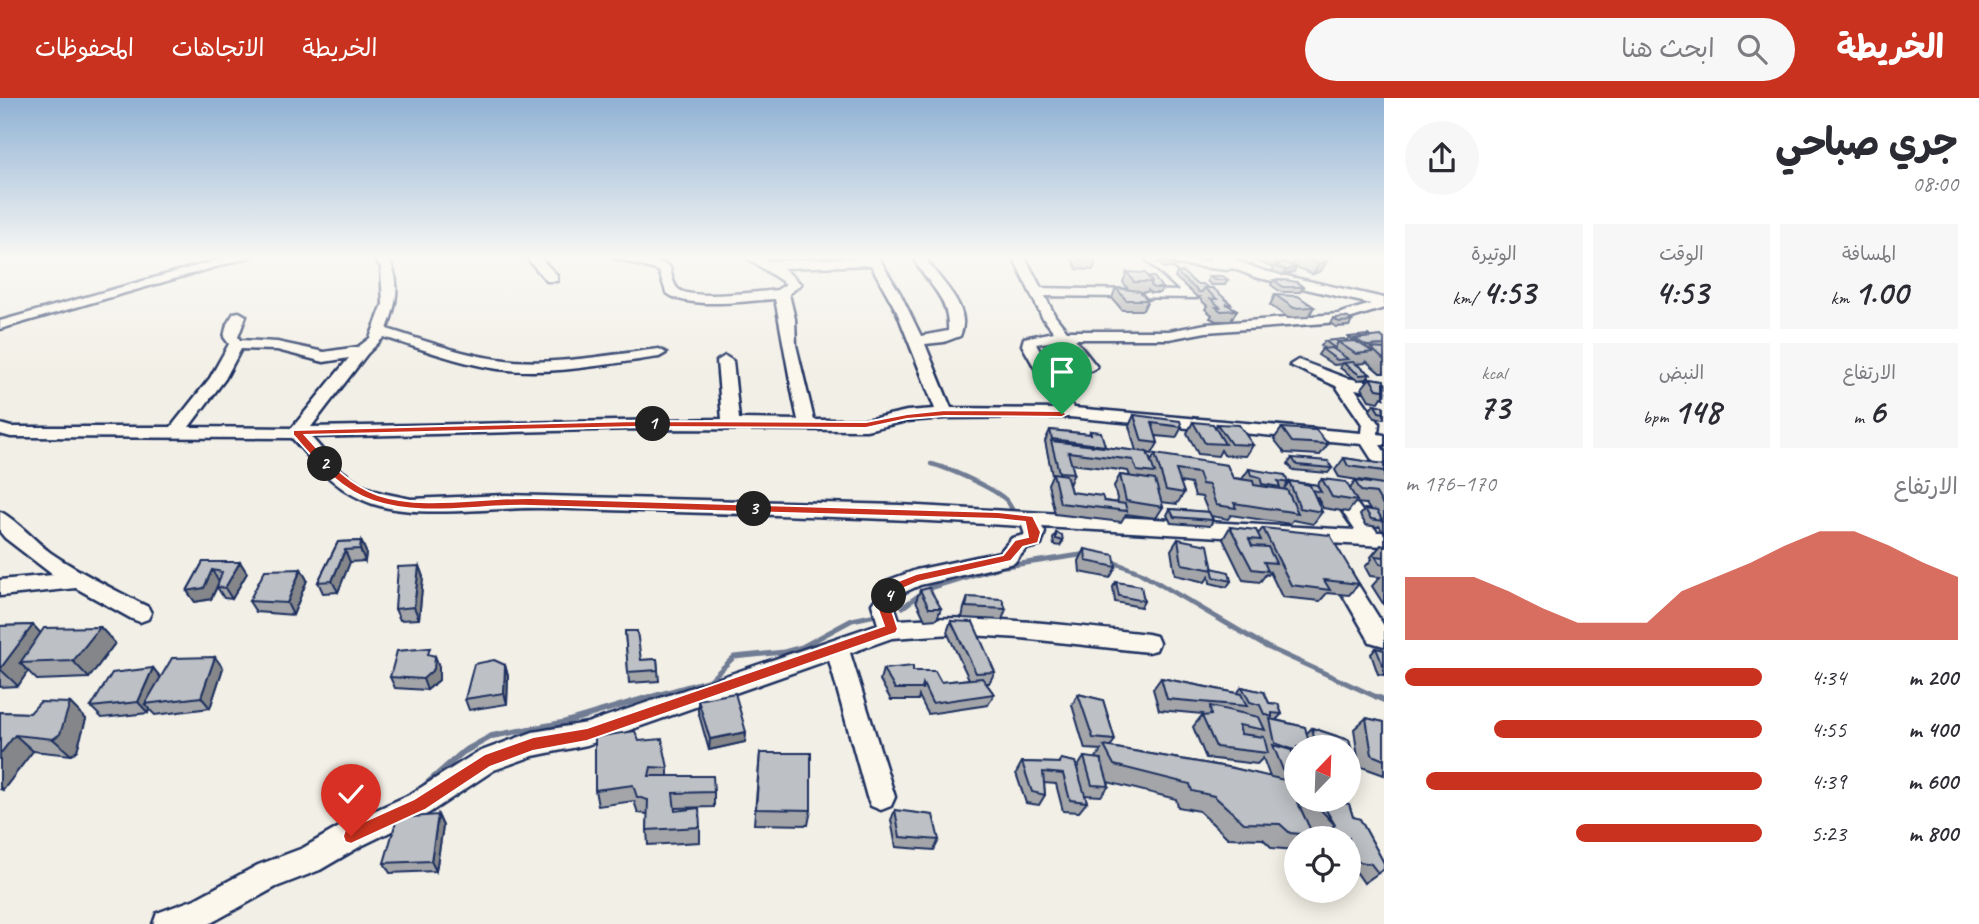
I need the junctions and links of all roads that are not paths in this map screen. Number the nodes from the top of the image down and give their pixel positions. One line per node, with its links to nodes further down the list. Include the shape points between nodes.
1 (106, 296): 12 (street)
2 (389, 296): 13 (street)
3 (680, 296): 4 (street)
4 (748, 296)
5 (783, 296): 28 (street)
6 (892, 296): 15 (street)
7 (944, 296): 15 (street, via 957,324 955,333)
8 (1038, 296): 14 (street)
9 (1349, 296): 10 (street)
10 (1384, 303): 14 (street, via 1339,318 1169,335)
11 (239, 316): 16 (street, via 231,337)
12 (0, 325)
13 (379, 331): 17 (street, via 376,340); 18 (street, via 501,364 581,363)
14 (1063, 335): 21 (street); 24 (street, via 1035,338 1029,345)
15 (915, 341): 25 (street)
16 (236, 344): 17 (street, via 277,346 324,357); 29 (street, via 207,393)
17 (362, 351): 30 (street)
18 (659, 353)
19 (725, 361): 27 (street)
20 (1298, 365): 22 (street)
21 (1089, 367)
22 (1340, 382): 23 (street); 33 (street, via 1371,423)
23 (1384, 389)
24 (1068, 412): 25 (street); 26 (street)
25 (945, 413): 28 (street, via 866,425)
26 (1091, 413): 31 (street); 33 (street)
27 (731, 424): 28 (street); 30 (street)
28 (807, 424)
29 (176, 432): 30 (street); 32 (street)
30 (297, 432): 37 (street, via 333,473 356,490 411,505 505,501)
31 (1097, 434)
32 (4, 435)
33 (1376, 440): 34 (street)
34 (1384, 464)
35 (1312, 486): 39 (street, via 1337,489)
36 (0, 519): 40 (street, via 35,551)
37 (1029, 519): 38 (street); 43 (street, via 1034,540 1019,543 1007,558 897,586 883,604)
38 (1317, 534): 39 (street); 44 (street, via 1378,636)
39 (1378, 539)
40 (80, 580): 41 (street); 42 (street)
41 (0, 588)
42 (140, 613)
43 (891, 629): 45 (street, via 952,625); 46 (street)
44 (1384, 637)
45 (1148, 643)
46 (837, 649): 47 (street); 48 (street, via 587,734 533,744 485,761 419,804 268,875 202,912)
47 (881, 797)
48 (168, 924)

